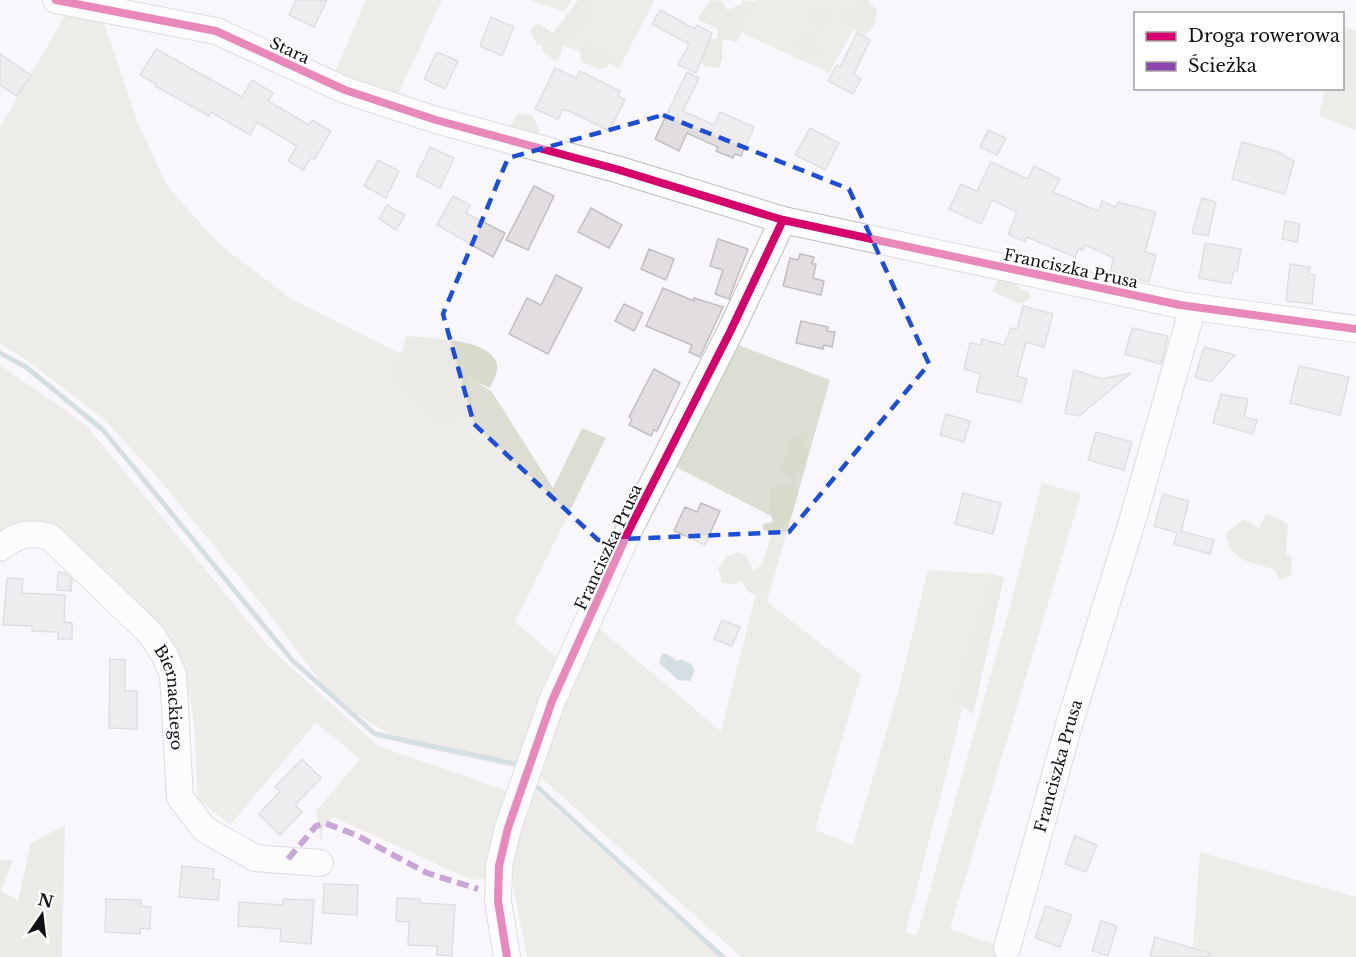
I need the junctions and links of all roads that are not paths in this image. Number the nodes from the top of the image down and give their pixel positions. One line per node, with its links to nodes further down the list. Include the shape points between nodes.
1 (56, 0): 2 (street, Stara, via 216,31 345,90)
2 (508, 141): 3 (street, Franciszka Prusa)
3 (783, 220): 4 (street, Franciszka Prusa); 9 (street, Franciszka Prusa, via 629,530 552,701 508,828 500,866 498,901)
4 (1193, 308): 5 (street, Franciszka Prusa); 8 (street, Franciszka Prusa)
5 (1356, 330)
6 (0, 548): 7 (street, Biernackiego, via 16,535 33,532 50,537 151,634 173,675 180,796 204,829 255,858)
7 (320, 862)
8 (1007, 948)
9 (507, 957)

